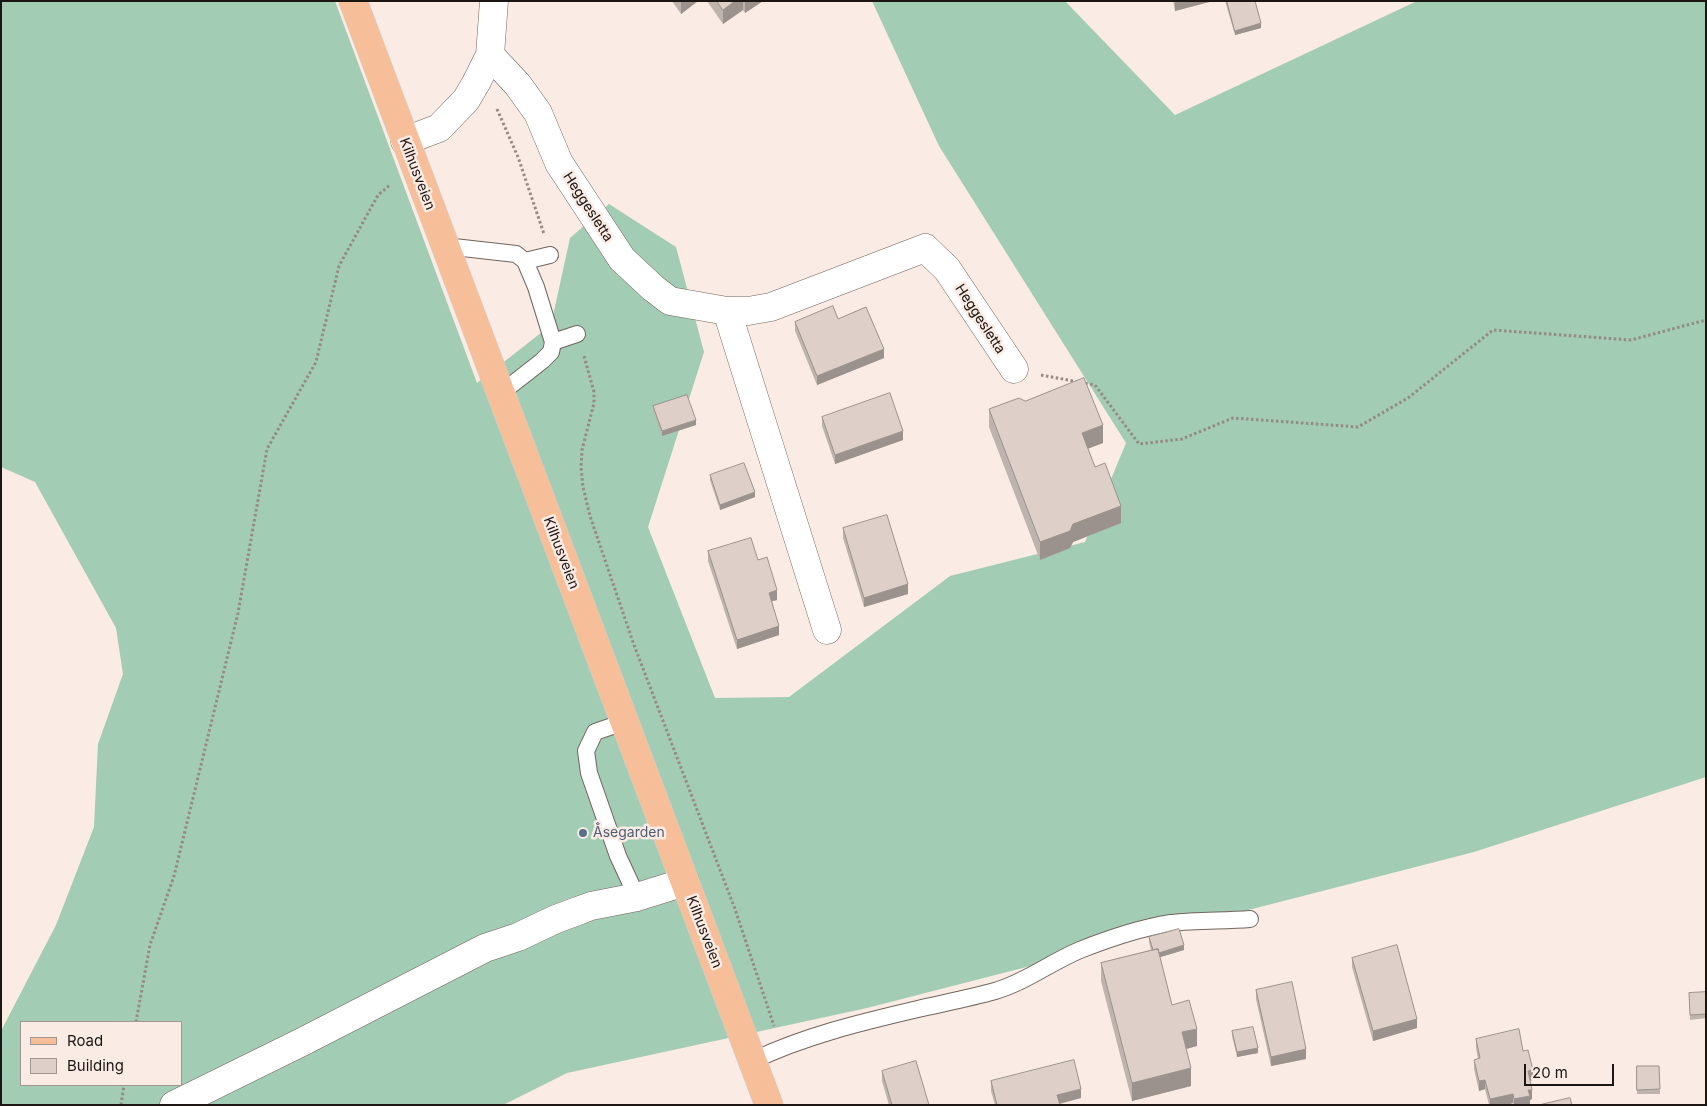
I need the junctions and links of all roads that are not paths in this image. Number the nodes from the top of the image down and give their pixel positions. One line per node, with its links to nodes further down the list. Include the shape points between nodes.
1 (352, 1): 4 (main road, Kilhusveien)
2 (494, 1): 3 (street)
3 (490, 55): 4 (street, via 466,100); 8 (street, Heggesletta, via 538,113 559,164 622,259 670,300)
4 (409, 153): 5 (main road, Kilhusveien)
5 (445, 246): 7 (lane, via 516,254); 12 (main road, Kilhusveien)
6 (550, 255): 7 (lane)
7 (526, 261): 10 (lane)
8 (726, 310): 11 (street, Heggesletta, via 771,307 925,248 947,269); 13 (street)
9 (577, 334): 10 (lane)
10 (553, 342): 12 (lane, via 551,352 542,361)
11 (1014, 369)
12 (501, 393): 14 (main road, Kilhusveien)
13 (827, 630)
14 (624, 722): 15 (main road, Kilhusveien); 16 (lane, via 595,732 586,751 589,773 608,828)
15 (685, 882): 16 (street); 18 (main road, Kilhusveien)
16 (637, 897): 19 (street, via 591,906 485,948)
17 (1250, 919): 18 (lane, via 1174,923 1123,934 1078,950 1005,988 885,1017 782,1048)
18 (752, 1061): 20 (main road, Kilhusveien)
19 (174, 1105)
20 (769, 1105)

